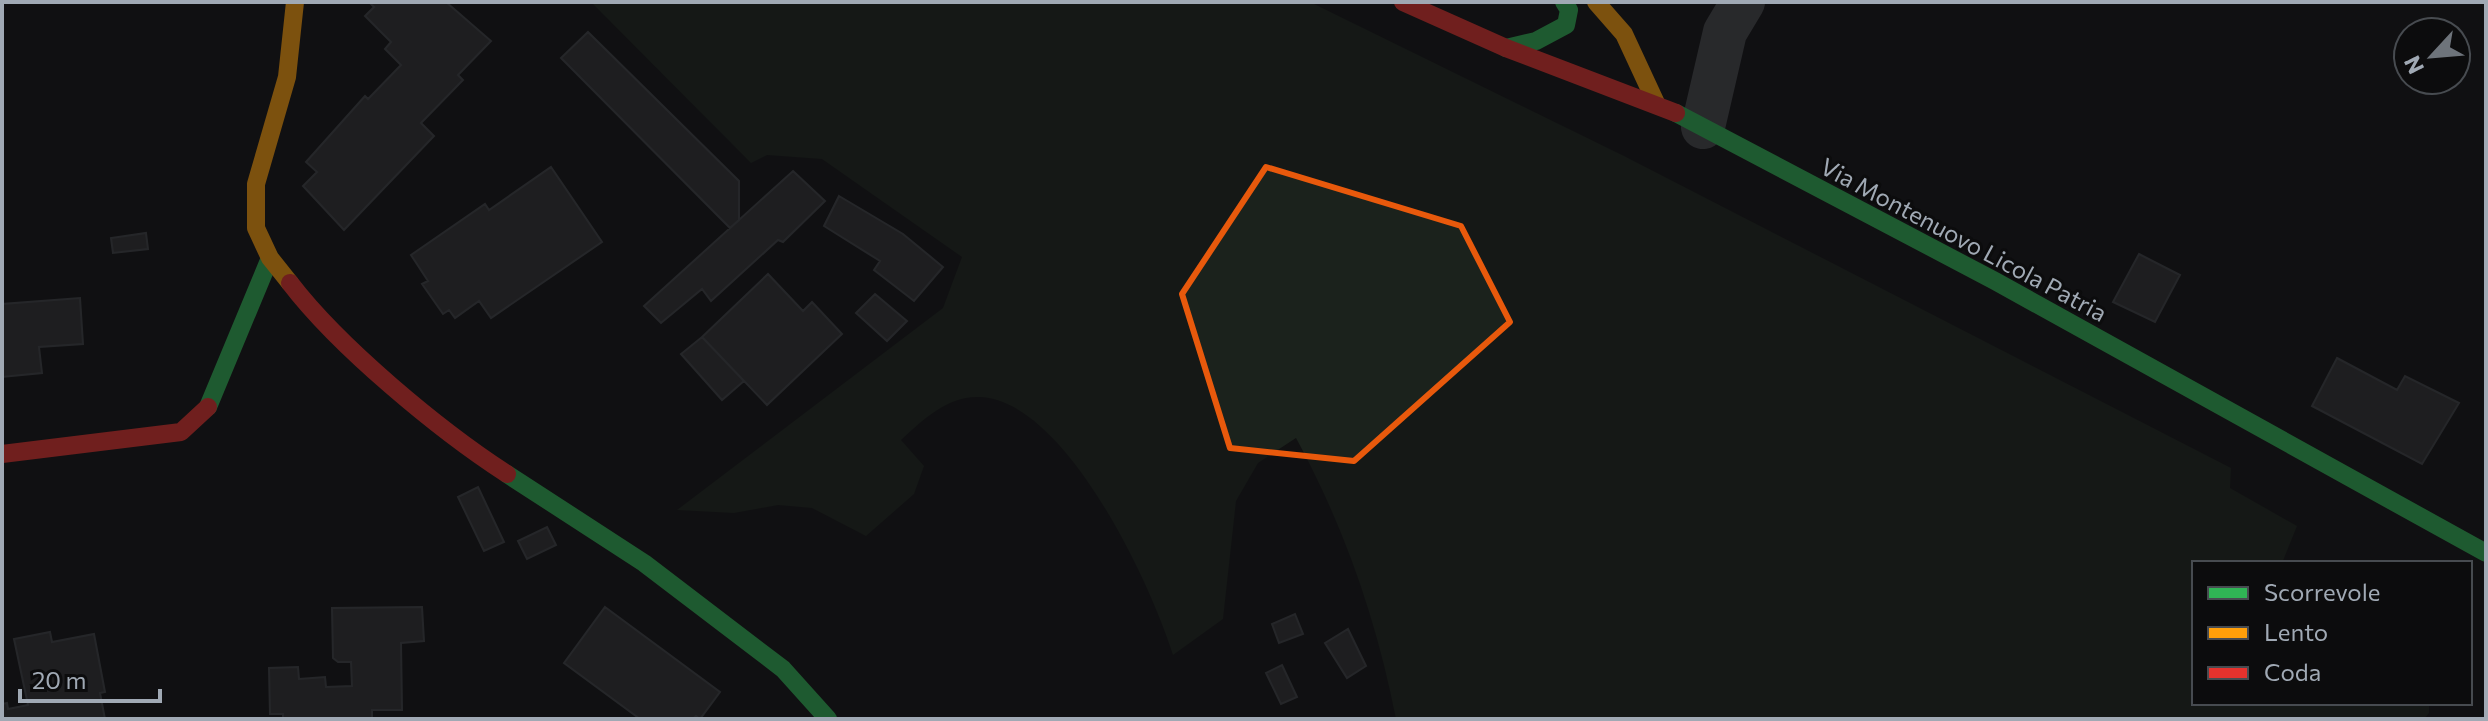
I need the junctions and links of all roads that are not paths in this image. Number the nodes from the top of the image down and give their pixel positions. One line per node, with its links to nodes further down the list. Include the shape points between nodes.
1 (295, 2): 9 (street, via 287,77 256,184 256,228)
2 (1403, 2): 6 (street, Via Montenuovo Licola Patria)
3 (1564, 2): 6 (street, via 1569,10 1566,25 1536,41)
4 (1596, 2): 7 (street, via 1624,34)
5 (1743, 2): 8 (street, via 1725,32)
6 (1506, 48): 7 (street, Via Montenuovo Licola Patria)
7 (1656, 103): 8 (street, Via Montenuovo Licola Patria)
8 (1703, 127): 11 (street, Via Montenuovo Licola Patria, via 1995,281)
9 (270, 258): 10 (street, via 207,410 181,432); 12 (street, via 301,298 366,361 470,450 644,563 783,669)
10 (2, 454)
11 (2486, 553)
12 (828, 719)

